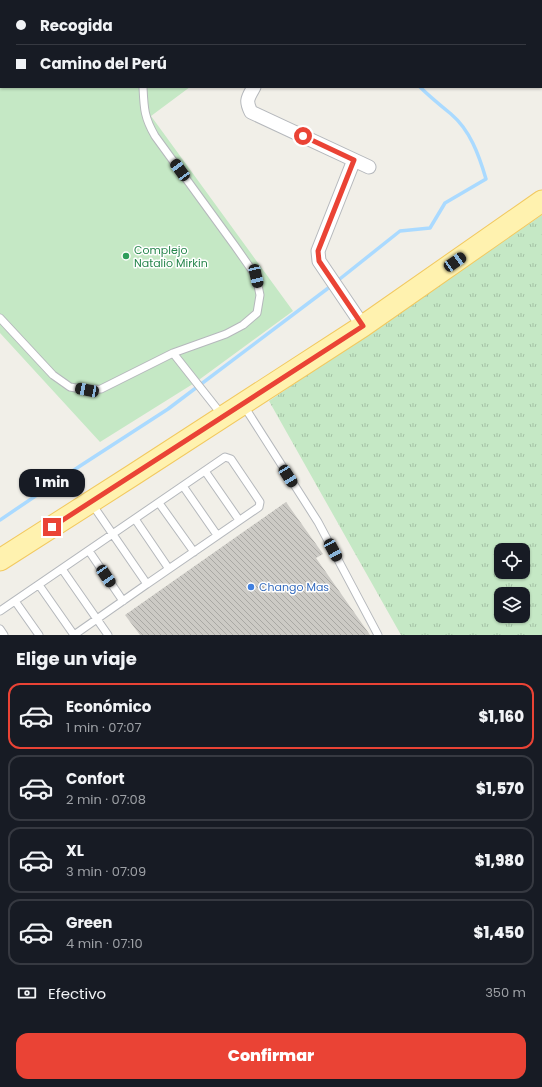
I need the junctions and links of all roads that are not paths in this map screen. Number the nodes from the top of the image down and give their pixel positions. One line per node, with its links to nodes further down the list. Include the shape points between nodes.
1 (144, 88): 8 (lane, via 144,112 148,124 256,276 260,295 257,313 243,325 226,334)
2 (253, 88): 3 (street, via 247,104 251,112)
3 (354, 160): 4 (street); 7 (street, via 318,251 319,261)
4 (369, 167)
5 (542, 201): 7 (main road)
6 (0, 318): 8 (lane, via 54,375 70,387 101,389)
7 (363, 326): 9 (main road)
8 (173, 353): 10 (lane)
9 (243, 404): 10 (main road); 35 (lane, via 318,522)
10 (224, 416): 13 (main road)
11 (205, 471): 12 (lane); 16 (lane); 16 (lane, via 225,457 231,459 260,502 259,507)
12 (183, 486): 14 (lane); 18 (lane)
13 (91, 502): 17 (lane); 21 (main road)
14 (159, 503): 15 (lane); 20 (lane)
15 (135, 519): 17 (lane); 23 (lane)
16 (240, 520): 18 (lane)
17 (113, 534): 19 (lane); 24 (lane)
18 (217, 535): 20 (lane)
19 (89, 551): 22 (lane); 27 (lane)
20 (194, 552): 23 (lane)
21 (0, 560)
22 (62, 569): 25 (lane); 29 (lane)
23 (169, 569): 24 (lane)
24 (147, 584): 27 (lane)
25 (39, 585): 26 (lane); 33 (lane)
26 (15, 601): 28 (lane); 32 (lane)
27 (123, 601): 29 (lane)
28 (0, 611)
29 (98, 619): 33 (lane); 34 (lane)
30 (0, 629): 31 (lane)
31 (4, 635)
32 (39, 635)
33 (74, 635)
34 (108, 635)
35 (378, 635)

